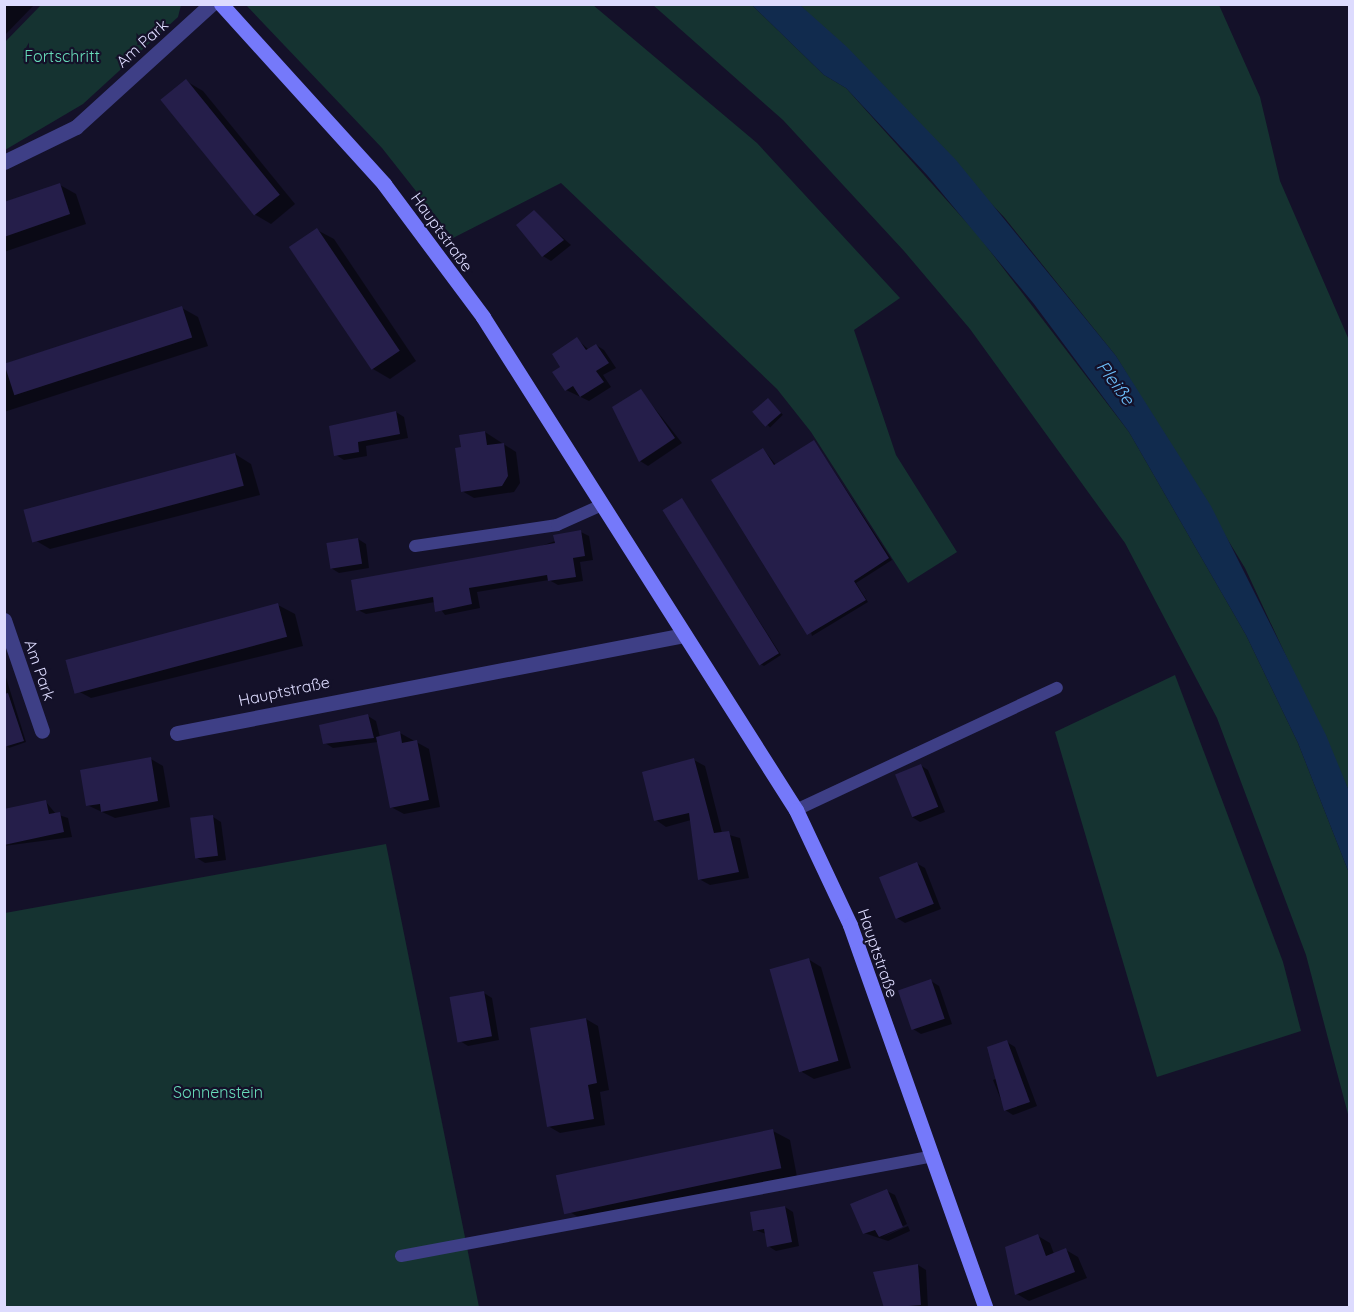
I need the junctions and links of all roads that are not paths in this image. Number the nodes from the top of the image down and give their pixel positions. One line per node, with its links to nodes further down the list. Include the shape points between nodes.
1 (211, 4): 3 (street, Am Park, via 76,127)
2 (221, 4): 4 (main road, Hauptstraße, via 384,184 483,317)
3 (4, 162)
4 (602, 506): 5 (lane, via 557,525); 7 (main road, Hauptstraße)
5 (415, 546)
6 (4, 620): 9 (street, Am Park)
7 (684, 635): 10 (street, Hauptstraße); 11 (main road, Hauptstraße)
8 (1057, 688): 11 (lane)
9 (42, 731)
10 (177, 733)
11 (796, 810): 12 (main road, Hauptstraße, via 850,925)
12 (928, 1157): 13 (lane); 14 (main road, Hauptstraße)
13 (401, 1256)
14 (986, 1308)

